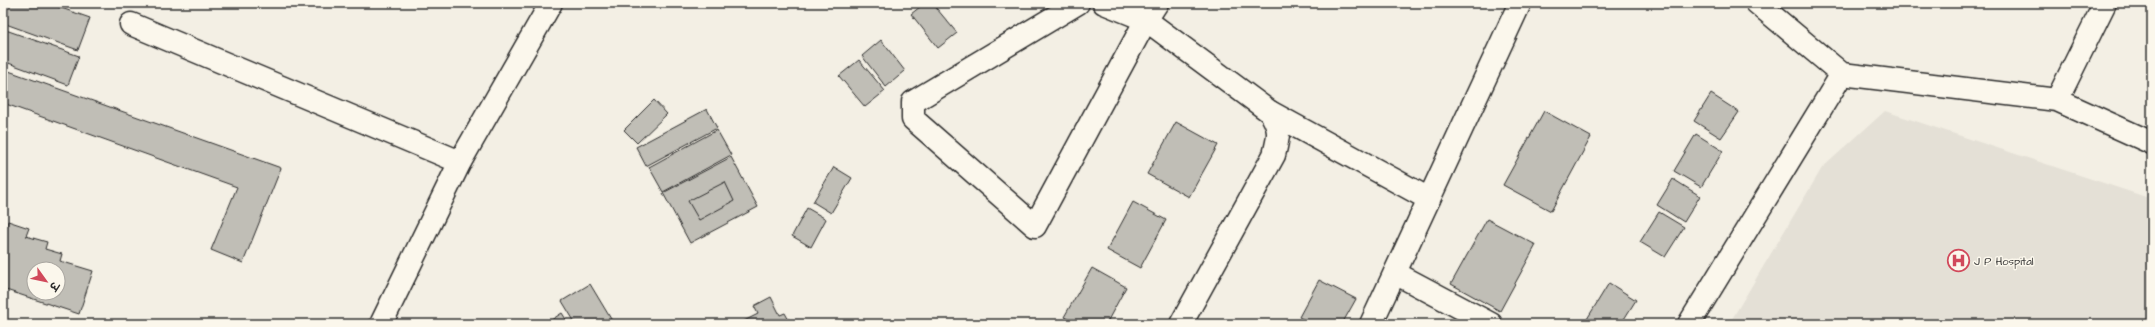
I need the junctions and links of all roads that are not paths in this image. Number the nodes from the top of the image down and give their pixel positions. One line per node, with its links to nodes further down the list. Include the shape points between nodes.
1 (551, 3): 13 (street)
2 (1078, 3): 7 (street, via 913,102 913,119 1034,226)
3 (1104, 3): 7 (street)
4 (1520, 3): 14 (street)
5 (1757, 3): 9 (street)
6 (2105, 3): 10 (street)
7 (1152, 12): 11 (street)
8 (131, 24): 13 (street)
9 (1842, 74): 10 (street); 20 (street)
10 (2057, 100): 12 (street)
11 (1270, 112): 14 (street); 17 (street, via 1278,125 1279,138 1274,155)
12 (2152, 143)
13 (460, 162): 16 (street)
14 (1429, 199): 15 (street)
15 (1395, 273): 18 (street); 19 (street)
16 (381, 324)
17 (1181, 324)
18 (1370, 324)
19 (1491, 324)
20 (1689, 324)

